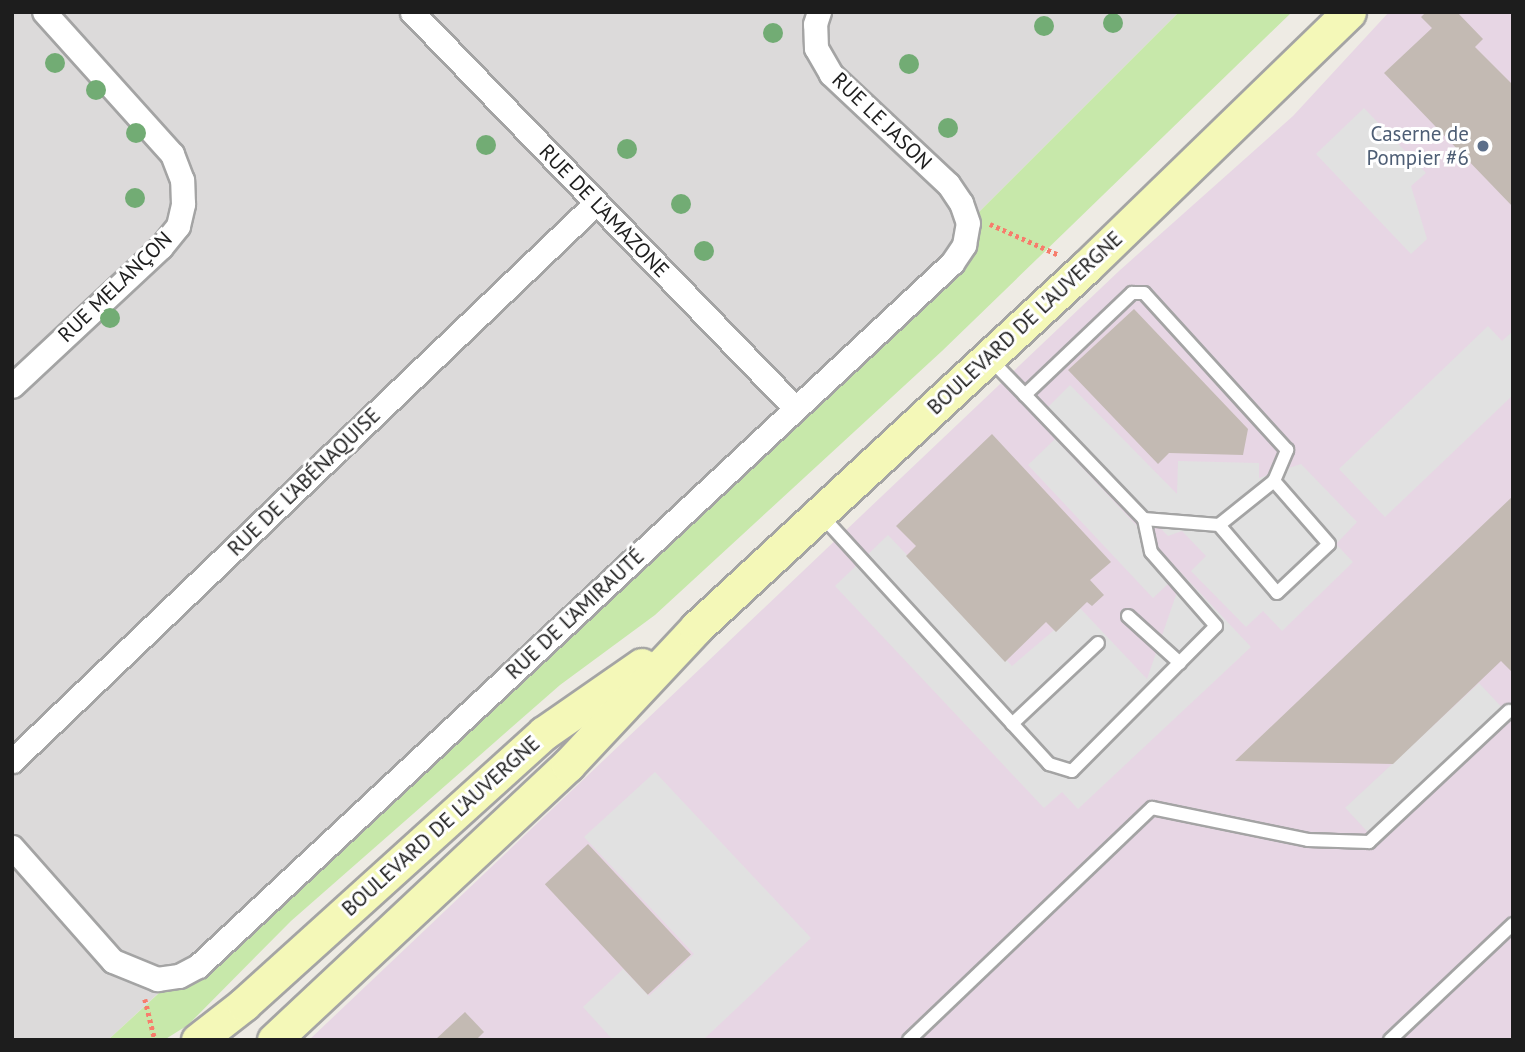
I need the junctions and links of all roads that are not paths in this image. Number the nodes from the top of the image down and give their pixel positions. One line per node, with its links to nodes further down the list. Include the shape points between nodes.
1 (44, 12): 8 (street, RUE MELANÇON, via 172,154 182,180 184,204 178,226 161,247)
2 (412, 12): 5 (street, RUE DE L'AMAZONE)
3 (819, 12): 6 (street, RUE LE JASON, via 816,48 831,74 948,184)
4 (1349, 12): 7 (main road, BOULEVARD DE L'AUVERGNE)
5 (596, 203): 10 (street, RUE DE L'AMAZONE); 21 (street, RUE DE L'ABÉNAQUISE)
6 (966, 218): 10 (street, RUE DE L'AMIRAUTÉ, via 964,245 952,263)
7 (988, 358): 9 (lane); 12 (main road, BOULEVARD DE L'AUVERGNE)
8 (12, 386)
9 (1025, 395): 11 (lane, via 1132,293 1144,293 1287,450); 13 (lane)
10 (796, 409): 22 (street, RUE DE L'AMIRAUTÉ, via 198,966 179,976 152,978 113,961)
11 (1274, 481): 14 (lane); 14 (lane, via 1329,544 1277,593)
12 (820, 514): 16 (main road, BOULEVARD DE L'AUVERGNE); 20 (lane)
13 (1144, 519): 14 (lane); 18 (lane, via 1151,552 1216,626)
14 (1219, 525)
15 (1128, 615): 18 (lane)
16 (696, 628): 24 (main road, BOULEVARD DE L'AUVERGNE, via 544,733); 26 (main road, BOULEVARD DE L'AUVERGNE, via 568,765)
17 (1098, 643): 20 (lane)
18 (1180, 663): 20 (lane, via 1072,771 1049,764)
19 (1508, 711): 27 (lane, via 1369,842 1308,840 1152,808)
20 (1012, 724)
21 (12, 761)
22 (12, 847)
23 (1513, 924): 28 (lane)
24 (240, 1027): 25 (main road, BOULEVARD DE L'AUVERGNE)
25 (198, 1040)
26 (274, 1040)
27 (909, 1040)
28 (1391, 1040)

